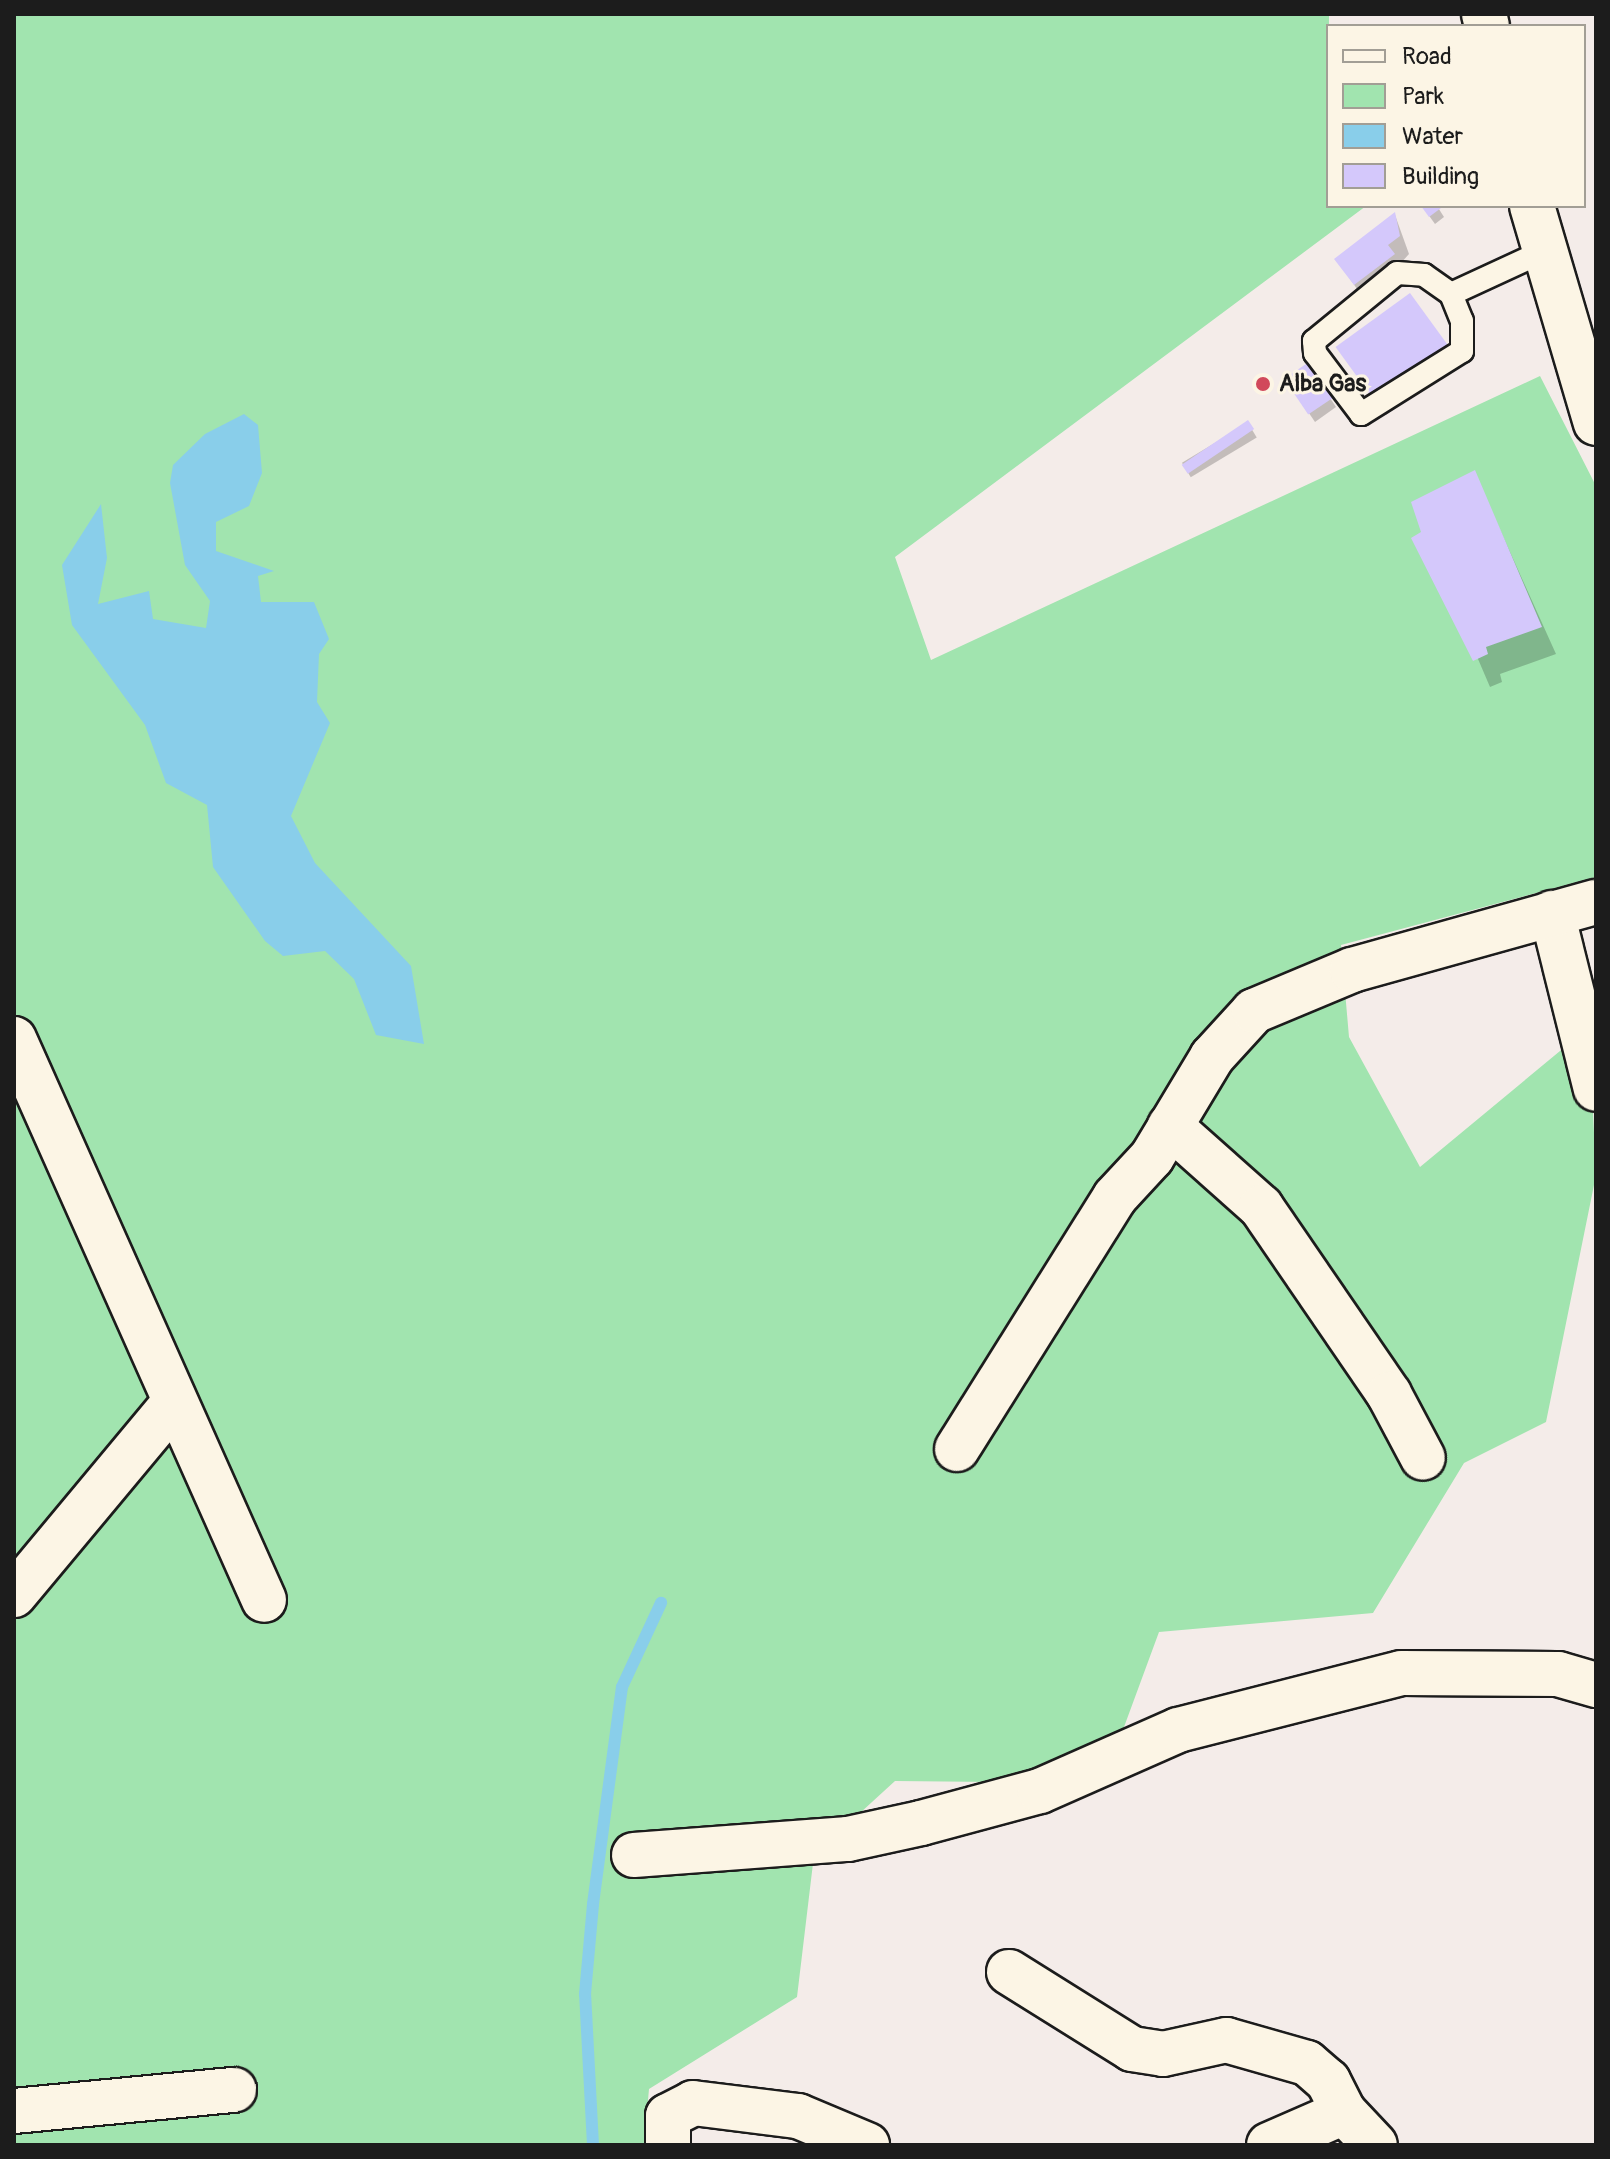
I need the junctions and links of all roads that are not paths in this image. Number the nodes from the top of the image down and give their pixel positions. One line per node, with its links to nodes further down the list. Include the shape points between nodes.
1 (1533, 208): 2 (street)
2 (1544, 251): 3 (lane); 4 (street)
3 (1451, 294): 3 (lane, via 1462,321 1462,351 1376,411 1350,407 1315,353 1322,328 1397,273 1424,275)
4 (1596, 423)
5 (1596, 902): 6 (street)
6 (1552, 913): 8 (street); 9 (street, via 1352,970 1254,1011 1212,1057)
7 (14, 1039): 10 (street)
8 (1596, 1089)
9 (1170, 1126): 11 (street, via 1115,1197); 12 (street, via 1261,1207 1389,1394)
10 (173, 1404): 13 (street); 14 (street)
11 (957, 1449)
12 (1423, 1458)
13 (14, 1595)
14 (264, 1600)
15 (1596, 1685): 16 (street, via 1558,1674 1402,1673 1178,1730 1040,1791 921,1823 848,1839)
16 (634, 1855)
17 (1009, 1972): 20 (street, via 1132,2049 1163,2054 1226,2040 1307,2063 1328,2081)
18 (234, 2090): 19 (street)
19 (14, 2111)
20 (1344, 2112): 23 (street); 24 (street)
21 (668, 2145): 22 (street, via 668,2116 693,2103 798,2116)
22 (867, 2145)
23 (1269, 2145)
24 (1375, 2145)

